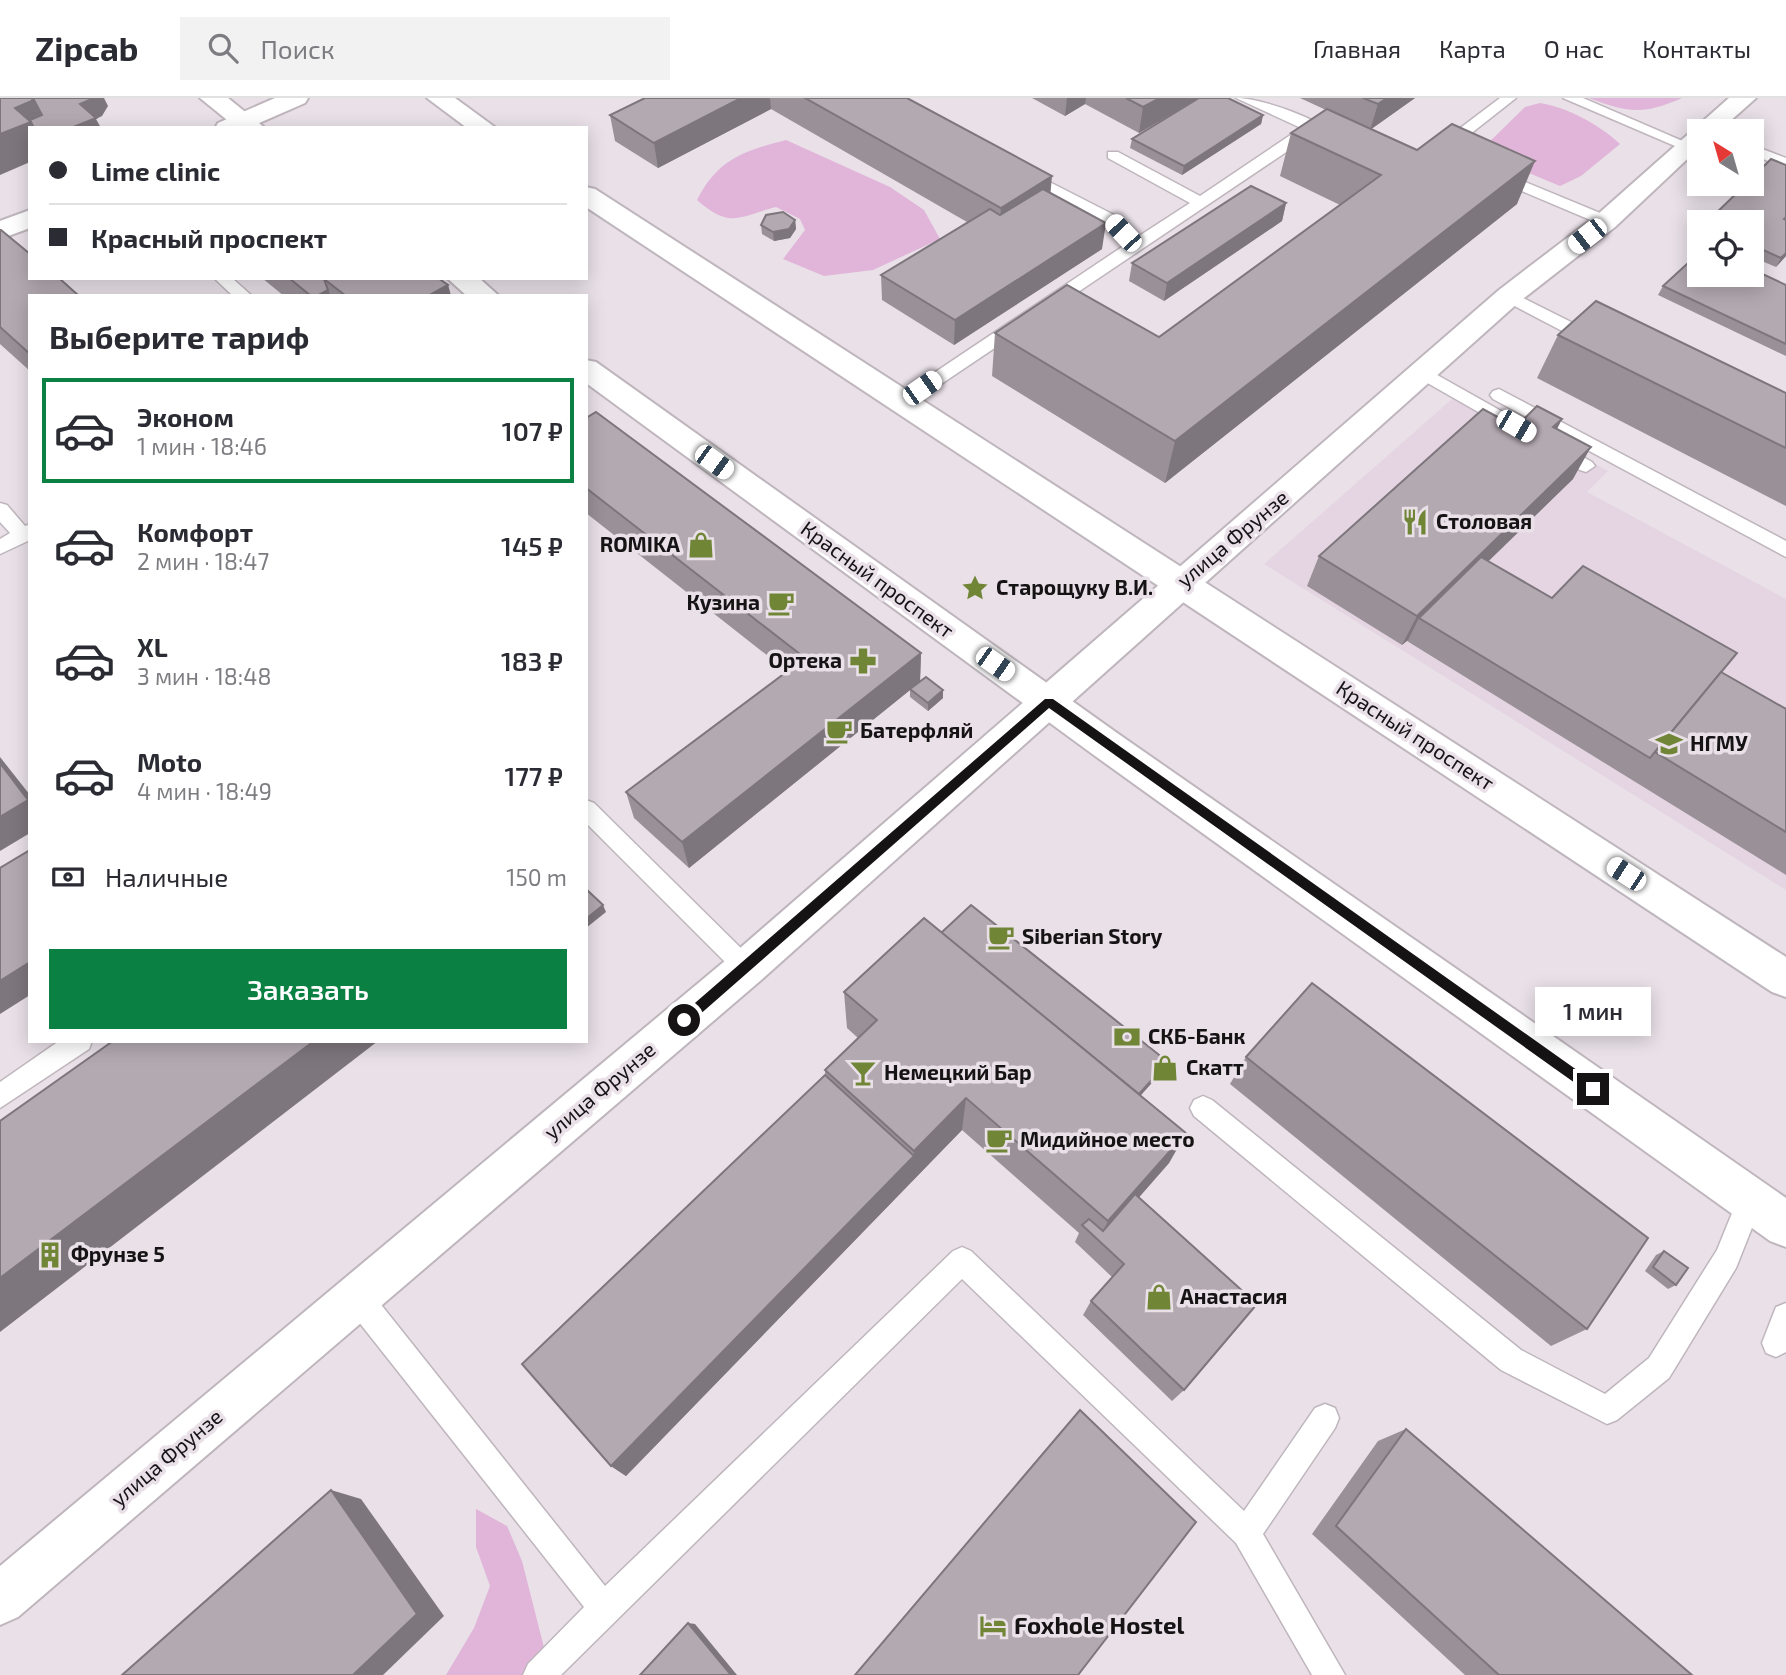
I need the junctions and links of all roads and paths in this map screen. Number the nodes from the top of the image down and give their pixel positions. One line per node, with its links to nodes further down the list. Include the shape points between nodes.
1 (212, 98): 9 (main road)
2 (296, 98): 9 (main road)
3 (439, 98): 10 (main road)
4 (1243, 98): 11 (lane)
5 (1509, 98): 13 (lane)
6 (1570, 98): 12 (lane)
7 (1744, 98): 8 (main road, улица Фрунзе)
8 (1720, 119)
9 (241, 126)
10 (481, 126)
11 (1312, 127): 14 (lane); 22 (lane)
12 (1687, 131)
13 (1464, 132)
14 (1334, 137)
15 (1687, 148): 24 (main road, улица Фрунзе)
16 (1764, 154): 18 (lane)
17 (1112, 155): 22 (lane)
18 (1786, 164)
19 (1013, 168): 26 (lane, via 1110,219)
20 (1482, 169): 24 (lane)
21 (588, 196): 36 (main road, Красный проспект)
22 (1200, 202): 26 (lane)
23 (28, 219): 25 (main road)
24 (1606, 221): 31 (main road, улица Фрунзе)
25 (0, 231)
26 (1134, 245): 36 (lane)
27 (224, 280): 29 (lane)
28 (464, 280): 30 (main road)
29 (242, 294)
30 (482, 294)
31 (1509, 296): 32 (lane); 34 (main road, улица Фрунзе)
32 (1606, 347)
33 (588, 370): 43 (main road, Красный проспект)
34 (1423, 373): 37 (lane); 42 (main road, улица Фрунзе)
35 (1499, 395): 41 (lane)
36 (901, 403): 42 (main road, Красный проспект)
37 (1586, 466)
38 (0, 510): 39 (lane)
39 (26, 533): 40 (lane)
40 (0, 547)
41 (1786, 550)
42 (1181, 583): 43 (main road, улица Фрунзе); 46 (main road, Красный проспект)
43 (1049, 702): 45 (main road, улица Фрунзе); 50 (main road, Красный проспект)
44 (588, 811): 45 (lane)
45 (746, 968): 52 (main road, улица Фрунзе)
46 (1786, 979)
47 (77, 1043): 48 (lane)
48 (0, 1096)
49 (1202, 1108): 50 (lane, via 1511,1360 1607,1410 1659,1368 1727,1259)
50 (1750, 1200): 51 (main road, Красный проспект)
51 (1786, 1225)
52 (357, 1297): 57 (main road, улица Фрунзе); 58 (lane)
53 (1786, 1317): 54 (lane)
54 (1776, 1343)
55 (1325, 1418): 56 (lane)
56 (1246, 1533): 58 (lane, via 962,1260); 60 (lane)
57 (0, 1599)
58 (604, 1608): 59 (lane)
59 (539, 1675)
60 (1329, 1675)

